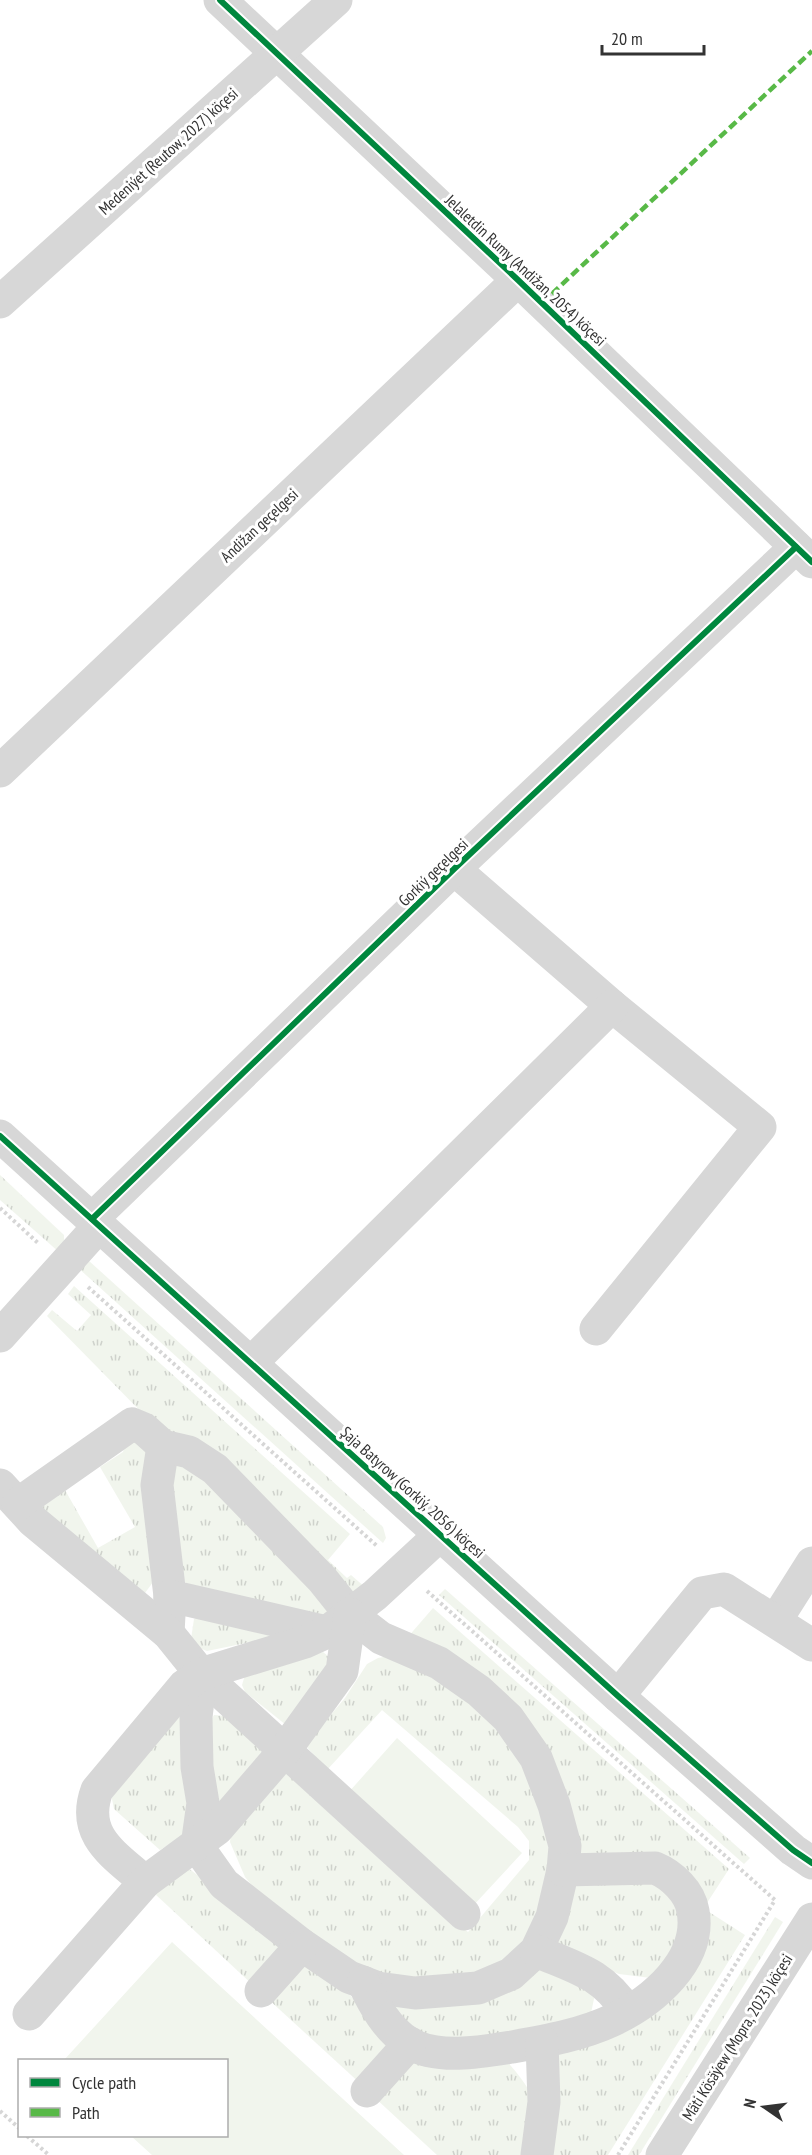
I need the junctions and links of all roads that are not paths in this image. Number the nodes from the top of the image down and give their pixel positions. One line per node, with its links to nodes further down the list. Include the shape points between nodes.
1 (220, 0): 3 (street, Jelaletdin Rumy (Andižan, 2054) köçesi)
2 (336, 0): 3 (street, Medeniýet (Reutow, 2027) köçesi)
3 (276, 54): 4 (street, Jelaletdin Rumy (Andižan, 2054) köçesi); 5 (street, Medeniýet (Reutow, 2027) köçesi)
4 (518, 280): 6 (street, Jelaletdin Rumy (Andižan, 2054) köçesi); 7 (street, Andižan geçelgesi)
5 (0, 302)
6 (804, 555): 8 (street, Gorkiý geçelgesi)
7 (0, 771)
8 (454, 869): 9 (street); 11 (street, Gorkiý geçelgesi)
9 (612, 1006): 12 (street, via 760,1127); 14 (street)
10 (0, 1136): 11 (street, Şaja Batyrow (Gorkiý, 2056) köçesi)
11 (95, 1222): 13 (street, Gorkiý geçelgesi); 14 (street, Şaja Batyrow (Gorkiý, 2056) köçesi)
12 (596, 1329)
13 (0, 1336)
14 (251, 1363): 17 (street, Şaja Batyrow (Gorkiý, 2056) köçesi)
15 (163, 1446): 16 (street, via 132,1424); 19 (street, via 157,1485); 21 (street, via 189,1452 215,1469 322,1579)
16 (9, 1494): 22 (street, via 33,1521)
17 (440, 1535): 21 (street); 25 (street, Şaja Batyrow (Gorkiý, 2056) köçesi)
18 (812, 1563): 20 (street)
19 (170, 1596): 21 (street); 22 (street)
20 (776, 1620): 23 (street); 25 (street, via 724,1589 702,1593)
21 (339, 1623): 24 (street, via 305,1642); 26 (street, via 342,1671); 29 (street, via 439,1663 479,1691 508,1718 536,1758 554,1804 565,1846)
22 (168, 1633): 24 (street)
23 (812, 1645)
24 (201, 1674): 26 (street); 27 (street, via 196,1717 197,1767 203,1803); 30 (street, via 184,1686 97,1790 91,1805 100,1842)
25 (618, 1696): 28 (street, Şaja Batyrow (Gorkiý, 2056) köçesi, via 793,1851)
26 (285, 1750): 27 (street, via 217,1829); 31 (street)
27 (197, 1846): 30 (street); 33 (street, via 224,1884)
28 (812, 1863)
29 (563, 1870): 34 (street, via 552,1917); 37 (street, via 656,1868 681,1887 692,1905 695,1921 687,1955 670,1978)
30 (145, 1882): 38 (street)
31 (464, 1914)
32 (812, 1919): 43 (street, Mäti Kösäýew (Mopra, 2023) köçesi)
33 (302, 1945): 35 (street); 36 (street)
34 (536, 1951): 35 (street, via 511,1974 478,1988 415,1993); 37 (street, via 587,1973 612,1989)
35 (363, 1982): 40 (street, via 391,2028)
36 (261, 1991)
37 (627, 2011): 39 (street, via 613,2020)
38 (29, 2014)
39 (542, 2042): 40 (street, via 485,2052 425,2049); 42 (street, via 544,2102)
40 (410, 2043): 41 (street)
41 (367, 2091)
42 (537, 2155)
43 (662, 2155)

